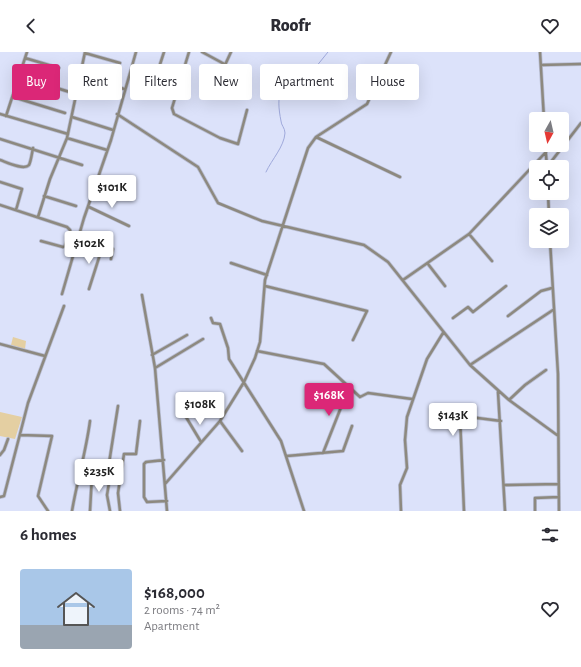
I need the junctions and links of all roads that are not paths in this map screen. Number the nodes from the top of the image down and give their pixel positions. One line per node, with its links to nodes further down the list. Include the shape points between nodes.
1 (27, 52): 10 (street)
2 (136, 52): 20 (street)
3 (164, 52): 15 (street)
4 (189, 52): 24 (street, via 172,108 174,114 220,138 238,144)
5 (202, 52): 16 (street)
6 (232, 52): 17 (street)
7 (391, 52): 34 (street, via 367,104)
8 (540, 52): 19 (street)
9 (85, 53): 13 (street); 14 (street)
10 (25, 58): 11 (street); 12 (street)
11 (23, 64)
12 (45, 64)
13 (82, 64)
14 (120, 64)
15 (160, 64)
16 (223, 64)
17 (226, 64)
18 (581, 64): 19 (street)
19 (541, 65): 25 (street)
20 (124, 89): 28 (street)
21 (12, 100): 29 (street)
22 (23, 100): 26 (street)
23 (75, 100): 30 (street)
24 (247, 110)
25 (544, 112)
26 (65, 113)
27 (0, 114): 29 (street)
28 (117, 114): 32 (street); 54 (street, via 198,167 218,202 262,221)
29 (6, 116): 33 (street)
30 (72, 117): 32 (street); 33 (street)
31 (581, 123): 43 (street)
32 (113, 130): 38 (street)
33 (68, 134): 35 (street)
34 (316, 137): 45 (street); 54 (street, via 308,148)
35 (67, 138): 38 (street); 40 (street)
36 (0, 139): 37 (street)
37 (33, 148): 40 (street); 41 (street, via 26,166)
38 (107, 150): 50 (street)
39 (546, 152): 42 (street); 55 (street)
40 (59, 158): 44 (street); 47 (street)
41 (0, 160)
42 (547, 160)
43 (552, 160)
44 (82, 164)
45 (400, 177)
46 (0, 182): 51 (street, via 22,189)
47 (44, 196): 49 (street); 52 (street)
48 (0, 205): 51 (street)
49 (76, 206)
50 (89, 207): 53 (street); 57 (street)
51 (16, 210): 52 (street)
52 (38, 217): 56 (street, via 67,227)
53 (129, 226)
54 (284, 227): 65 (street); 66 (street, via 364,245 388,262)
55 (469, 234): 62 (street); 64 (street)
56 (70, 235): 57 (street); 58 (street, via 63,247)
57 (79, 238): 59 (street); 72 (street)
58 (41, 241)
59 (103, 245): 61 (street, via 113,249); 71 (street)
60 (550, 248): 70 (street)
61 (111, 259)
62 (492, 261)
63 (231, 263): 65 (street)
64 (428, 264): 66 (street); 68 (street)
65 (268, 275): 67 (street)
66 (403, 280): 79 (street)
67 (265, 286): 82 (street, via 366,310 367,314); 84 (street)
68 (444, 286)
69 (506, 286): 78 (street, via 473,312 468,308)
70 (552, 288): 75 (street); 76 (street, via 541,291)
71 (89, 289)
72 (62, 294)
73 (142, 295): 85 (street)
74 (64, 306): 86 (street)
75 (553, 309): 87 (street); 103 (street, via 558,374)
76 (508, 316)
77 (212, 318): 90 (street, via 213,323 220,324 228,348 227,356)
78 (453, 318)
79 (443, 332): 87 (street); 93 (street, via 427,359)
80 (186, 336): 85 (street)
81 (203, 339): 88 (street)
82 (353, 340)
83 (0, 344): 86 (street)
84 (258, 351): 90 (street); 91 (street, via 324,364)
85 (152, 355): 88 (street)
86 (45, 356): 102 (street, via 28,403)
87 (470, 365): 92 (street)
88 (155, 368): 110 (street)
89 (546, 370): 94 (street)
90 (244, 382): 99 (street); 109 (street, via 279,438)
91 (349, 387): 93 (street, via 361,397 368,393); 107 (street)
92 (498, 391): 94 (street); 100 (street)
93 (412, 399): 127 (street, via 405,429 407,468 400,485)
94 (509, 400): 103 (street)
95 (118, 406): 113 (street)
96 (186, 417): 105 (street)
97 (90, 421): 111 (street, via 86,451)
98 (140, 421): 124 (street, via 136,454 124,454 118,493)
99 (220, 421): 105 (street); 106 (street)
100 (501, 421): 116 (street); 128 (street, via 460,417)
101 (352, 426): 107 (street, via 343,451)
102 (20, 435): 117 (street, via 4,496); 120 (street, via 52,436 38,496)
103 (557, 435): 115 (street)
104 (8, 439): 108 (street)
105 (201, 442): 114 (street)
106 (242, 451)
107 (324, 453): 109 (street)
108 (0, 455)
109 (287, 456): 126 (street)
110 (164, 460): 114 (street); 119 (street, via 144,464 144,497 147,502)
111 (79, 473): 112 (street); 121 (street)
112 (92, 475): 113 (street); 122 (street)
113 (107, 476): 123 (street, via 110,477 107,495)
114 (165, 484): 119 (street)
115 (558, 484): 116 (street); 118 (street)
116 (504, 485): 129 (street)
117 (0, 497)
118 (558, 497): 130 (street, via 535,498); 131 (street)
119 (167, 501): 125 (street)
120 (48, 511)
121 (72, 511)
122 (90, 511)
123 (110, 511)
124 (120, 511)
125 (167, 511)
126 (304, 511)
127 (401, 511)
128 (464, 511)
129 (505, 511)
130 (535, 511)
131 (559, 511)

